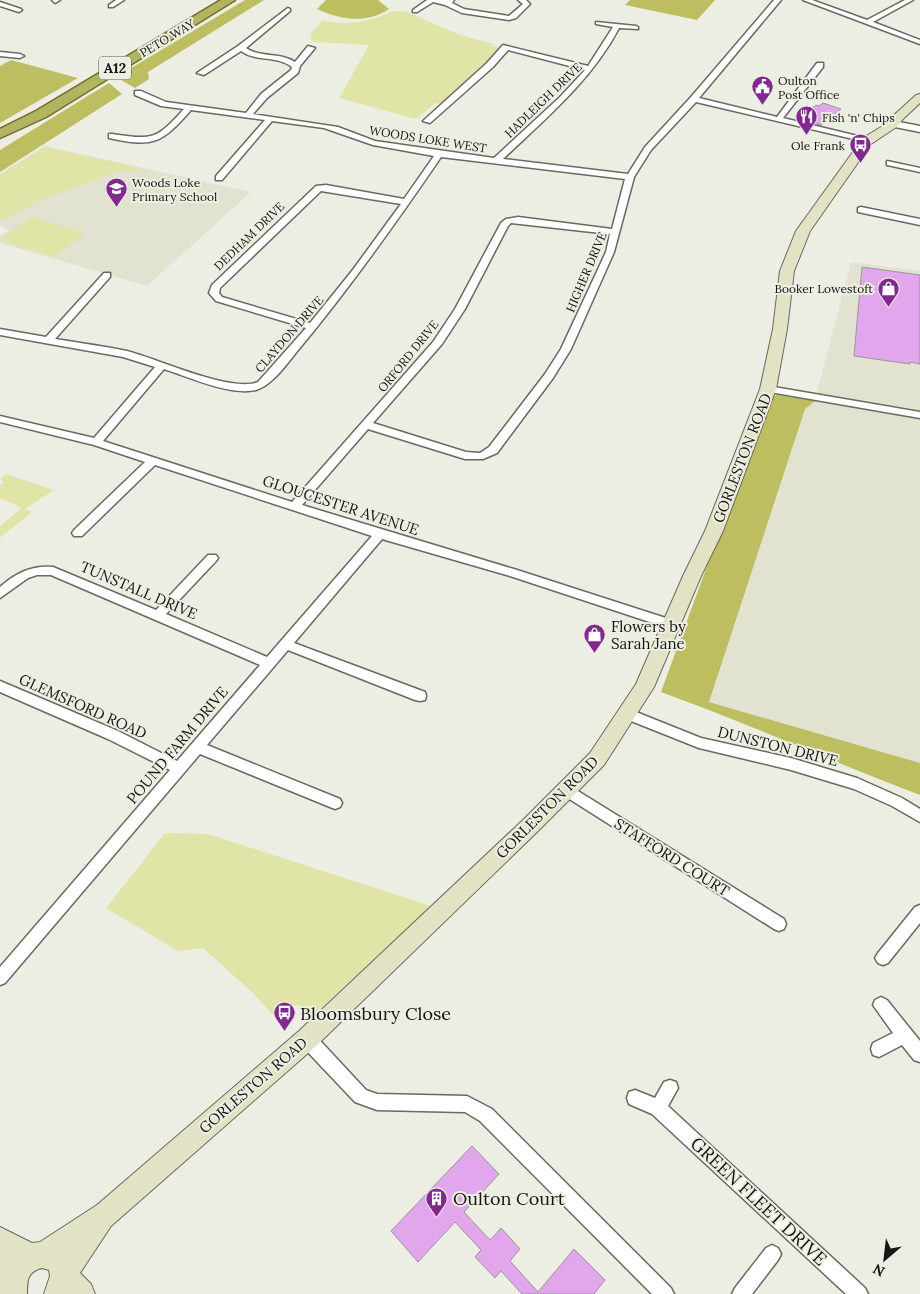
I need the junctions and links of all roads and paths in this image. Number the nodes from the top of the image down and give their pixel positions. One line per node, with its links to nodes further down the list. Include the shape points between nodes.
1 (121, 0): 10 (street)
2 (229, 0): 37 (highway, PETO WAY / A12, via 40,114)
3 (432, 0): 7 (street); 13 (street)
4 (778, 0): 29 (street, HIGHER DRIVE)
5 (806, 0): 15 (street)
6 (910, 0): 15 (street)
7 (449, 2): 8 (street, via 462,10 504,18 514,17)
8 (527, 2)
9 (0, 4): 11 (street)
10 (111, 6)
11 (19, 10)
12 (288, 10): 19 (street)
13 (415, 11)
14 (598, 23): 16 (street)
15 (867, 23): 18 (street)
16 (617, 26): 17 (street); 25 (street, HADLEIGH DRIVE)
17 (636, 28)
18 (920, 42)
19 (241, 48): 24 (street, via 290,61); 26 (street)
20 (311, 48): 24 (street)
21 (0, 54): 22 (street)
22 (20, 56)
23 (820, 65): 33 (street)
24 (296, 66): 31 (street)
25 (590, 69): 34 (street, via 502,47 490,65); 41 (street, HADLEIGH DRIVE)
26 (202, 73)
27 (138, 93): 30 (street, WOODS LOKE WEST, via 164,104)
28 (920, 97): 35 (main road, GORLESTON ROAD)
29 (694, 98): 33 (street); 44 (street, HIGHER DRIVE, via 648,150)
30 (189, 108): 31 (street, WOODS LOKE WEST); 38 (street, via 157,139 141,141)
31 (247, 116): 32 (street, WOODS LOKE WEST)
32 (270, 119): 40 (street, WOODS LOKE WEST, via 338,129 358,142); 45 (street)
33 (779, 119): 39 (street)
34 (427, 121)
35 (894, 124): 36 (street); 39 (main road, GORLESTON ROAD)
36 (920, 129)
37 (0, 134)
38 (112, 136)
39 (867, 141): 55 (main road, GORLESTON ROAD, via 803,231 793,253 787,271)
40 (439, 154): 41 (street, WOODS LOKE WEST); 46 (street, CLAYDON DRIVE)
41 (496, 161): 44 (street, WOODS LOKE WEST)
42 (890, 163): 43 (street)
43 (920, 170)
44 (630, 177): 49 (street, HIGHER DRIVE)
45 (219, 178)
46 (406, 202): 51 (street, CLAYDON DRIVE); 51 (street, DEDHAM DRIVE, via 318,188 215,287 214,293 219,299)
47 (861, 210): 48 (street)
48 (920, 222)
49 (616, 232): 58 (street, ORFORD DRIVE, via 518,220 504,225 460,309 436,344); 58 (street, HIGHER DRIVE, via 566,349 488,454 477,457 465,455)
50 (107, 275): 53 (street)
51 (314, 327): 54 (street, CLAYDON DRIVE, via 262,384 254,388 231,387)
52 (0, 332): 53 (street, CLAYDON DRIVE)
53 (49, 340): 54 (street, CLAYDON DRIVE, via 125,354)
54 (162, 365): 59 (street)
55 (768, 389): 56 (street); 67 (main road, GORLESTON ROAD, via 714,531)
56 (920, 415)
57 (0, 419): 59 (street, GLOUCESTER AVENUE)
58 (367, 425): 61 (street, ORFORD DRIVE)
59 (96, 442): 60 (street, GLOUCESTER AVENUE)
60 (153, 460): 61 (street, GLOUCESTER AVENUE); 62 (street)
61 (295, 506): 63 (street, GLOUCESTER AVENUE)
62 (78, 533)
63 (380, 534): 67 (street, GLOUCESTER AVENUE); 68 (street, POUND FARM DRIVE)
64 (212, 558): 66 (street)
65 (0, 594): 66 (street, TUNSTALL DRIVE, via 28,573 53,570)
66 (158, 614): 69 (street, TUNSTALL DRIVE)
67 (671, 624): 72 (main road, GORLESTON ROAD, via 644,687)
68 (284, 644): 69 (street, POUND FARM DRIVE); 71 (street)
69 (268, 663): 73 (street, POUND FARM DRIVE)
70 (0, 686): 74 (street, GLEMSFORD ROAD, via 113,735)
71 (420, 696)
72 (626, 713): 75 (main road, GORLESTON ROAD, via 597,759); 77 (street, DUNSTON DRIVE, via 699,743 791,764 857,784)
73 (198, 747): 74 (street, POUND FARM DRIVE); 76 (street)
74 (178, 768): 81 (street, POUND FARM DRIVE)
75 (565, 789): 79 (street, STAFFORD COURT); 84 (main road, GORLESTON ROAD)
76 (335, 804)
77 (920, 816)
78 (920, 912): 80 (street)
79 (779, 924)
80 (883, 958)
81 (0, 978)
82 (881, 1004): 83 (street)
83 (904, 1034): 85 (street); 86 (street)
84 (307, 1039): 92 (main road, GORLESTON ROAD, via 106,1214); 94 (street, via 361,1096 377,1102 466,1104 486,1115)
85 (879, 1049)
86 (920, 1054)
87 (670, 1088): 89 (street)
88 (634, 1098): 89 (street, GREEN FLEET DRIVE)
89 (658, 1108): 96 (street, GREEN FLEET DRIVE)
90 (0, 1240): 92 (main road)
91 (772, 1254): 95 (street)
92 (57, 1274): 93 (main road, GORLESTON ROAD, via 16,1271)
93 (9, 1284)
94 (665, 1294)
95 (741, 1294)
96 (859, 1294)

